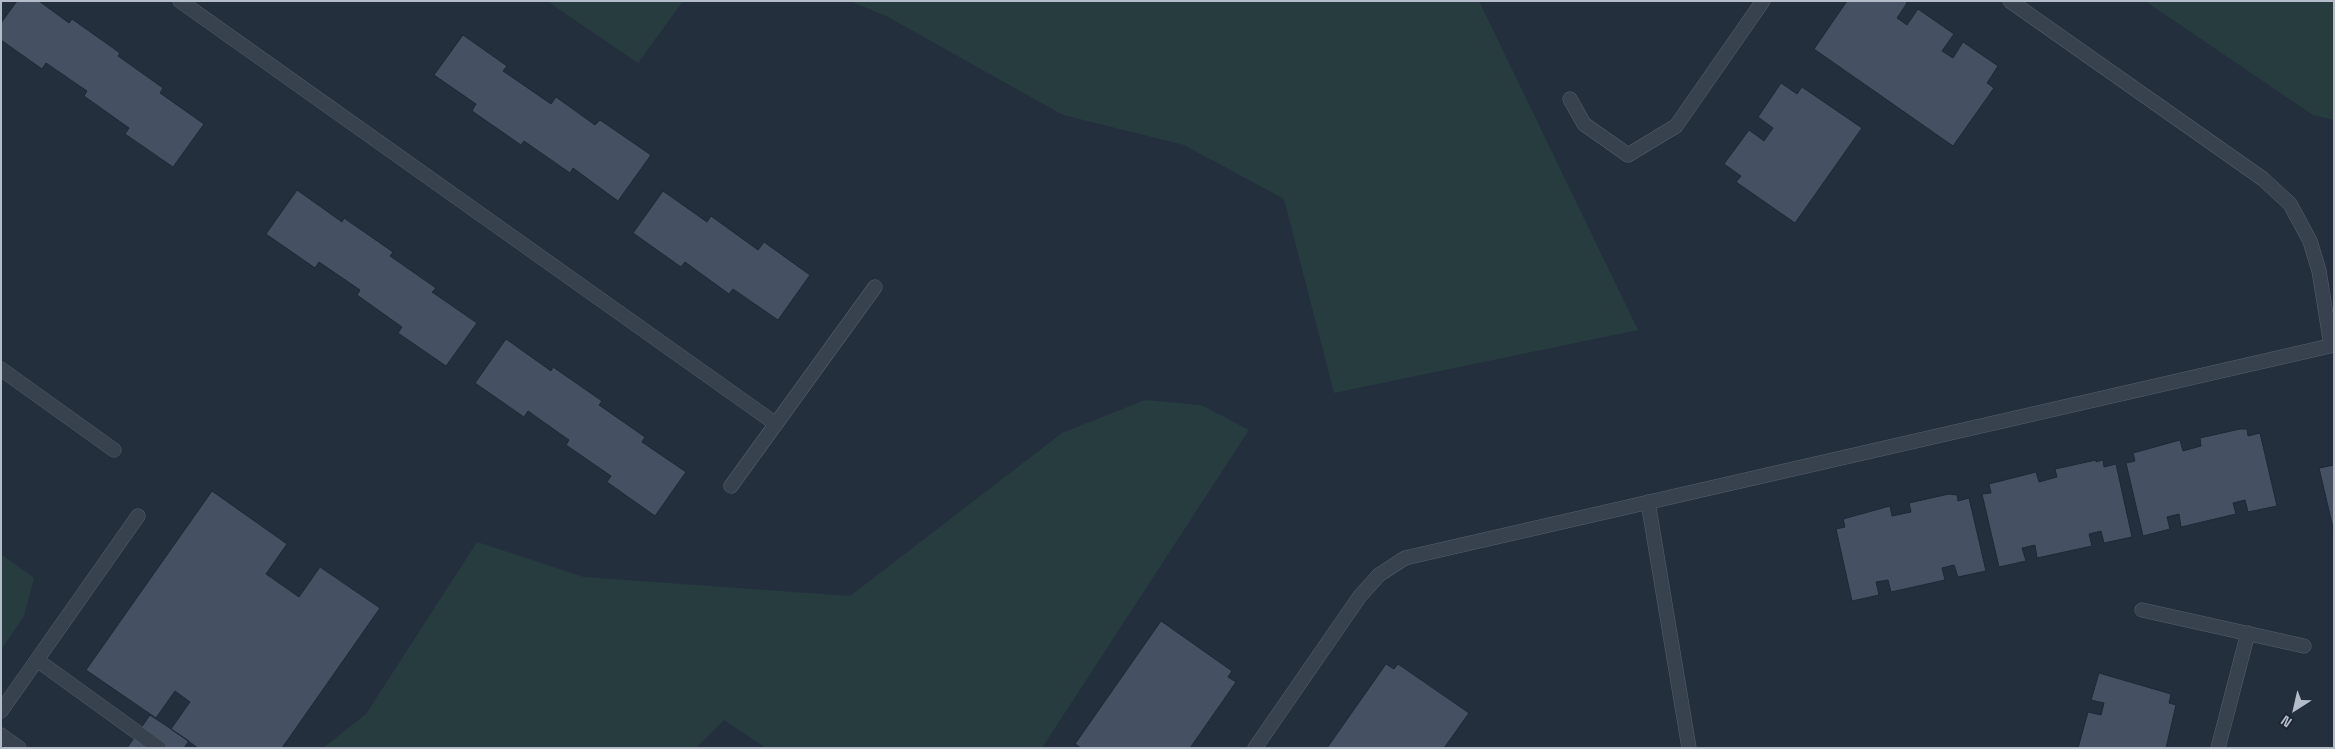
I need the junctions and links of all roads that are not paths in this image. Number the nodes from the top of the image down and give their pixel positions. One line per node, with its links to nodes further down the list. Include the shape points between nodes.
1 (180, 1): 8 (lane)
2 (1763, 1): 4 (lane, via 1676,126 1628,155 1584,124)
3 (2010, 1): 6 (lane, via 2263,178 2290,204 2310,242 2319,271)
4 (1570, 99)
5 (875, 288): 8 (lane)
6 (2332, 345): 11 (lane)
7 (1, 370): 9 (lane)
8 (776, 424): 10 (lane)
9 (114, 450)
10 (731, 486)
11 (1648, 502): 21 (lane, via 1398,562 1379,575 1360,596); 22 (lane)
12 (138, 516): 16 (lane)
13 (2142, 610): 14 (lane)
14 (2248, 633): 15 (lane); 23 (lane)
15 (2304, 646)
16 (37, 660): 17 (lane); 20 (lane)
17 (1, 711)
18 (1, 735): 19 (lane)
19 (19, 748)
20 (159, 748)
21 (1255, 748)
22 (1689, 748)
23 (2218, 748)

